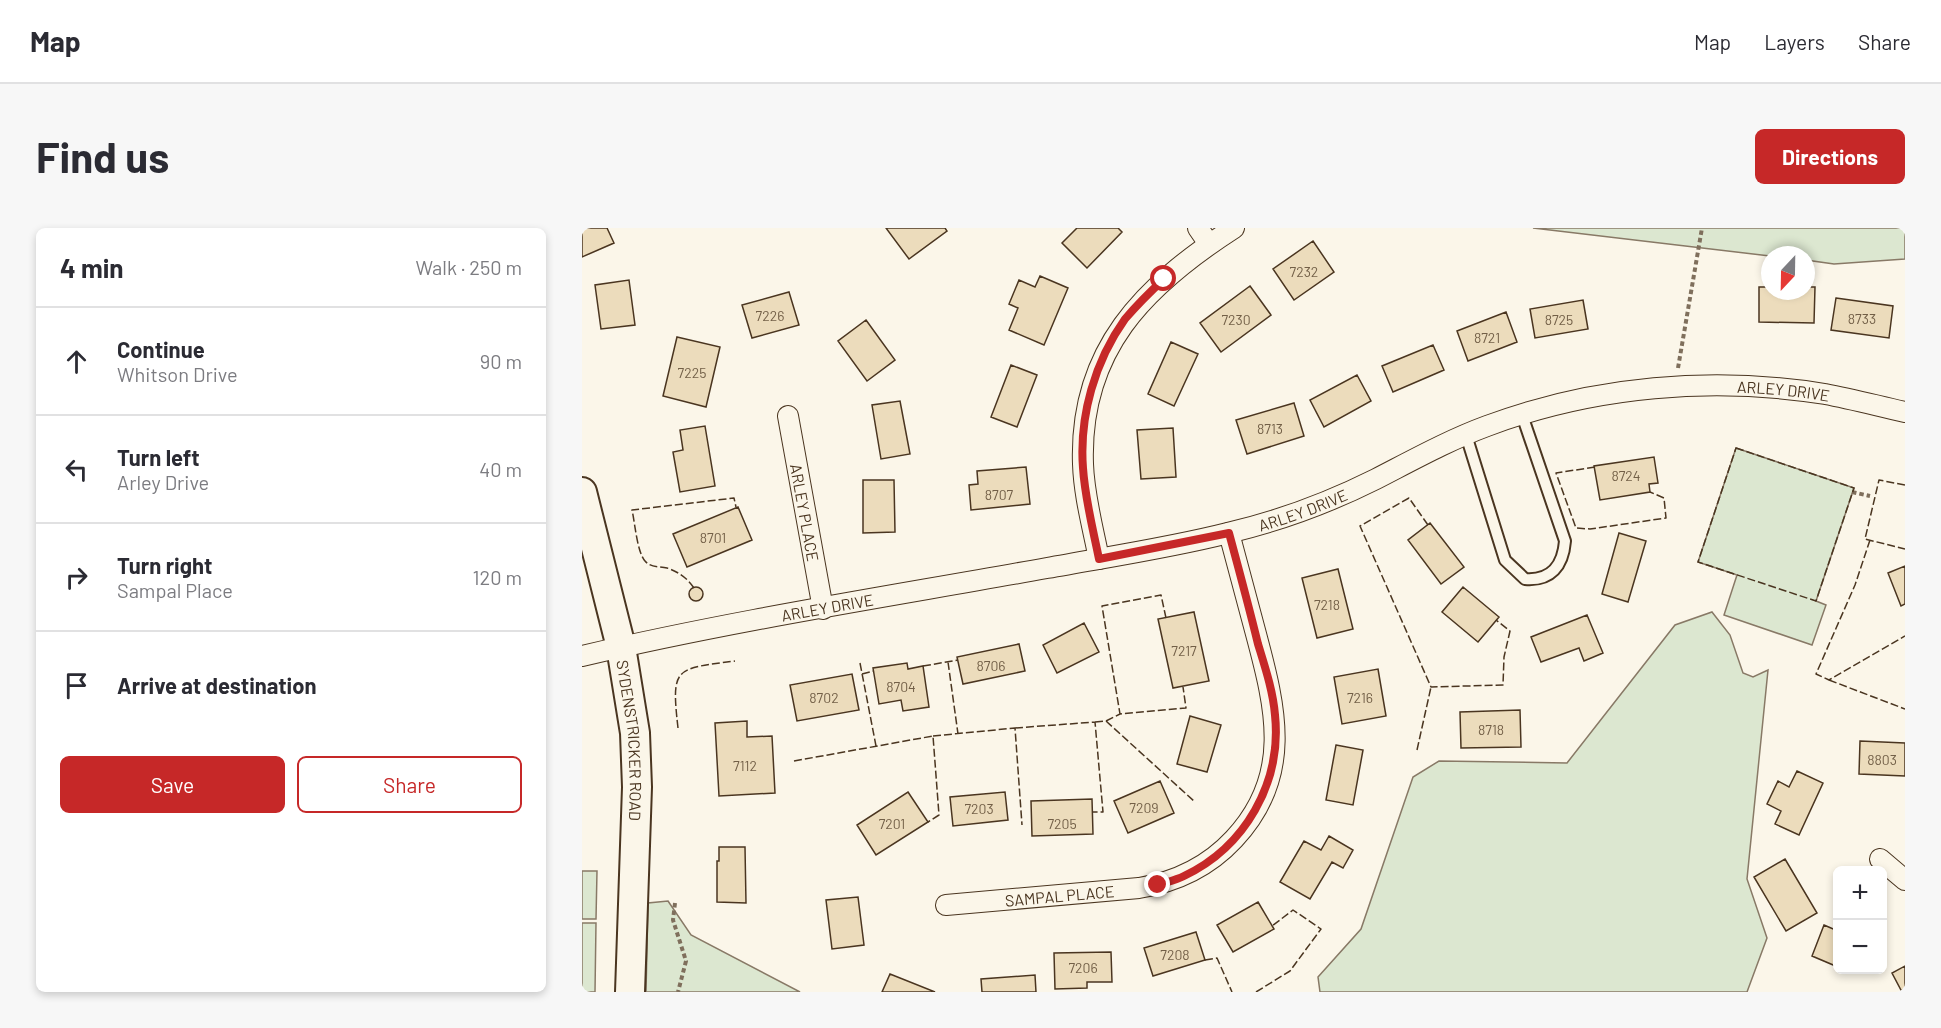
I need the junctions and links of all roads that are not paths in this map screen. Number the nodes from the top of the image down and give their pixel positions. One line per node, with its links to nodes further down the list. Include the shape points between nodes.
1 (1234, 228): 2 (street)
2 (1204, 236): 9 (street, via 1137,305 1112,339 1096,375 1086,414 1083,466)
3 (1905, 412): 4 (street, ARLEY DRIVE, via 1824,394 1743,385 1674,386 1600,396)
4 (1522, 415): 6 (street, ARLEY DRIVE); 6 (lane, via 1565,541 1564,556 1554,571 1537,580 1525,579 1505,560)
5 (788, 416): 10 (street, ARLEY PLACE)
6 (1466, 435): 8 (street, ARLEY DRIVE, via 1338,496)
7 (582, 492): 11 (main road, SYDENSTRICKER ROAD)
8 (1229, 533): 9 (street, ARLEY DRIVE); 15 (street, SAMPAL PLACE, via 1272,693 1276,731 1268,783 1242,831 1214,858 1184,876 1158,885)
9 (1099, 559): 10 (street, ARLEY DRIVE)
10 (823, 609): 11 (street, ARLEY DRIVE)
11 (621, 647): 12 (street, ARLEY DRIVE); 16 (main road, SYDENSTRICKER ROAD, via 635,733 637,787)
12 (582, 656)
13 (1881, 859): 14 (street)
14 (1905, 880)
15 (946, 905)
16 (630, 992)

